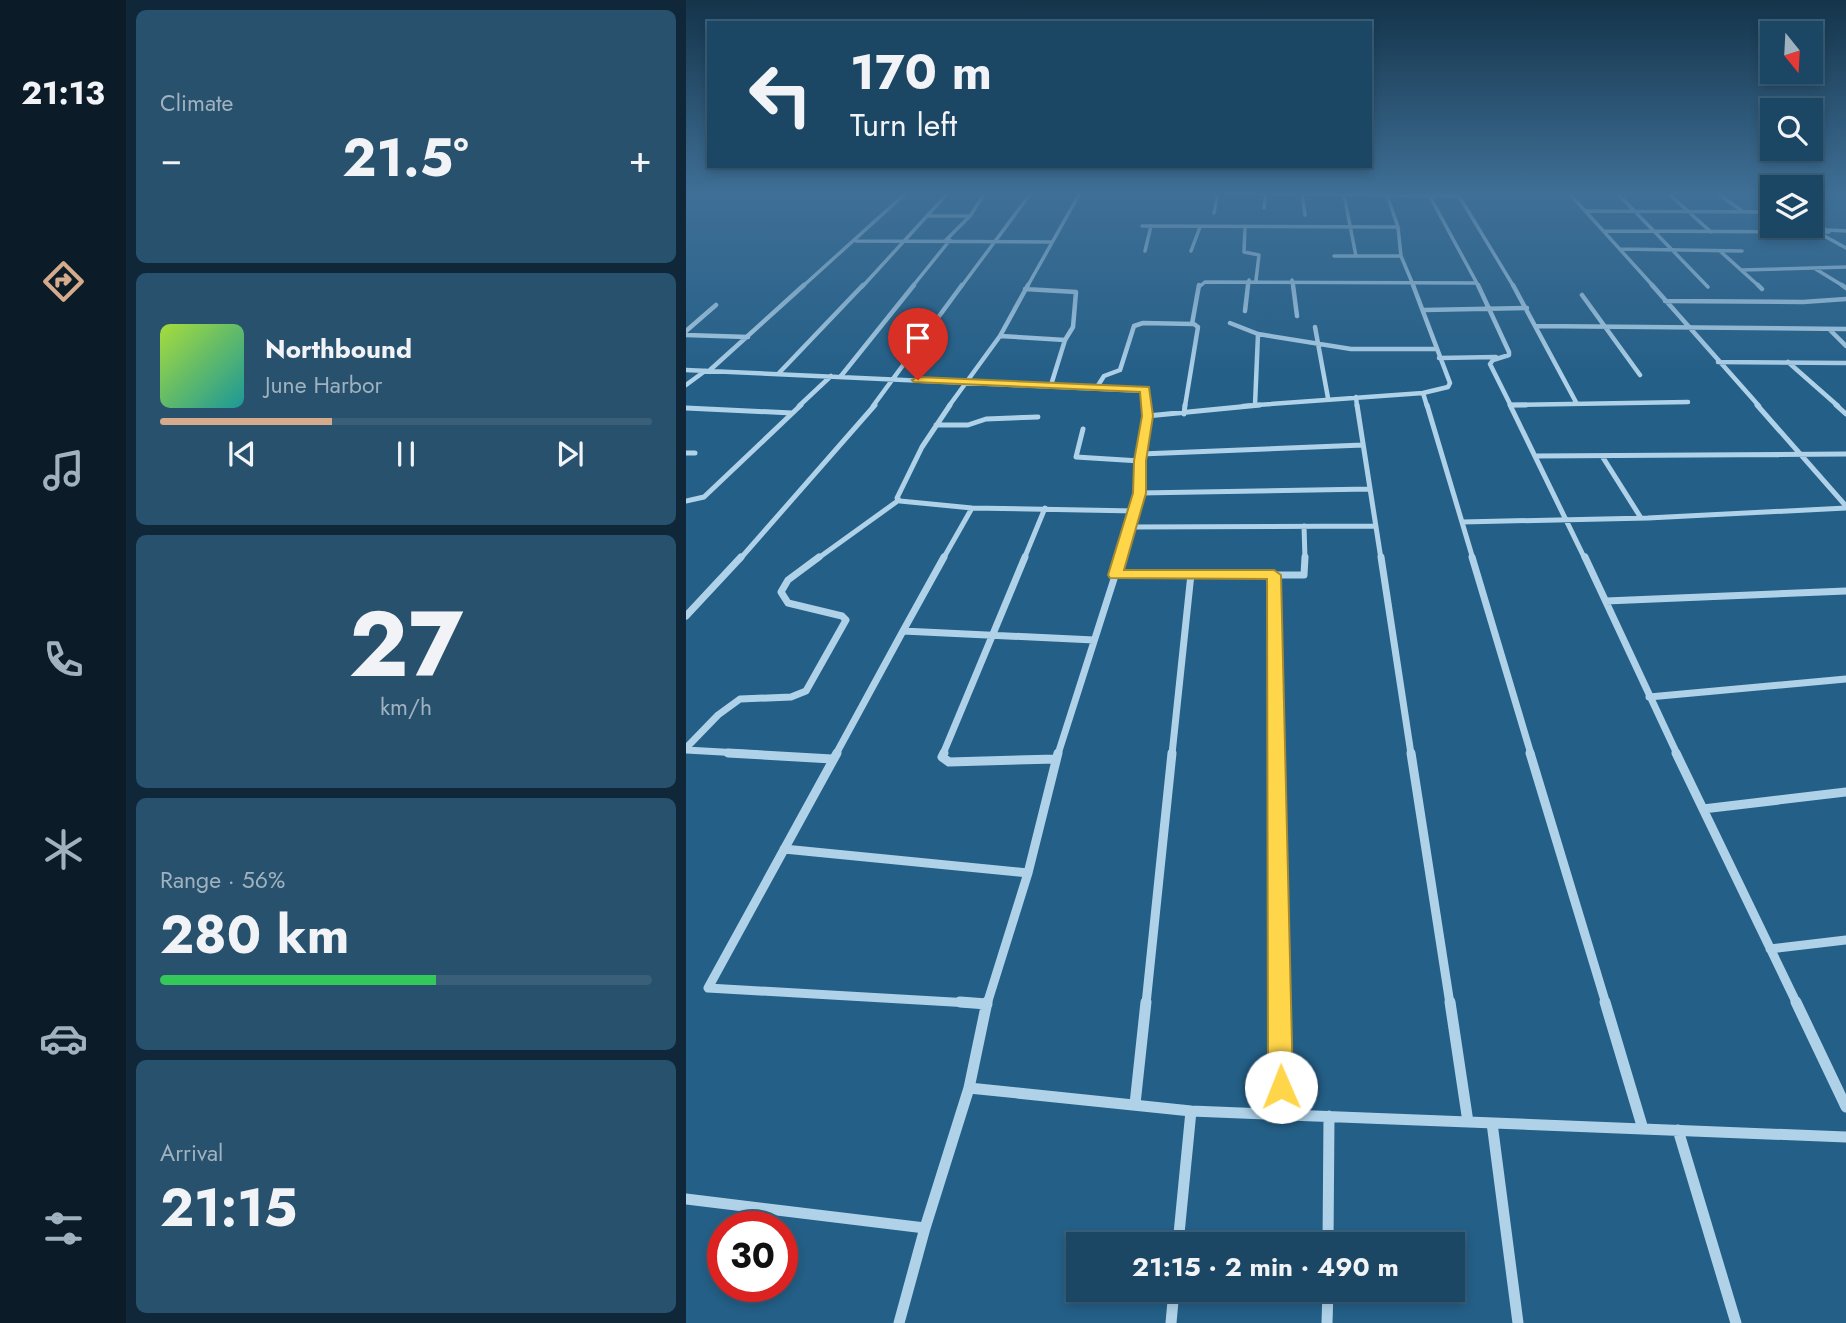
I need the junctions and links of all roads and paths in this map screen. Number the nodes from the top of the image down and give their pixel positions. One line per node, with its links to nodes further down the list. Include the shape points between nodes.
1 (840, 255): 47 (street)
2 (893, 255): 59 (street)
3 (936, 255): 62 (street)
4 (983, 255): 63 (street)
5 (1044, 255): 25 (street)
6 (1258, 255): 19 (street)
7 (1461, 255): 22 (street)
8 (1495, 255): 32 (street)
9 (1625, 255): 29 (street)
10 (1679, 255): 23 (street)
11 (1724, 255): 17 (street)
12 (1334, 256): 13 (street)
13 (1356, 256): 14 (street)
14 (1401, 256): 21 (street)
15 (1846, 267): 16 (street)
16 (1814, 268): 17 (street); 24 (street)
17 (1741, 271): 26 (street)
18 (1249, 280): 19 (street); 34 (street); 37 (street, via 1201,283)
19 (1256, 280): 20 (street)
20 (1292, 280): 21 (street); 35 (street)
21 (1410, 282): 22 (street); 33 (street)
22 (1476, 283): 31 (street)
23 (1707, 287)
24 (1846, 288)
25 (1026, 289): 46 (street); 48 (street, via 1076,292 1073,327)
26 (1762, 289)
27 (1582, 295): 41 (street)
28 (1846, 299): 29 (street)
29 (1665, 301): 40 (street)
30 (716, 305): 44 (street)
31 (1490, 308): 32 (street); 33 (street); 52 (street, via 1510,355)
32 (1527, 308): 38 (street)
33 (1424, 310): 51 (street)
34 (1245, 312)
35 (1297, 316)
36 (1230, 323): 45 (street)
37 (1192, 324): 67 (street, via 1133,326 1119,370 1104,376); 77 (street, via 1198,327)
38 (1536, 326): 41 (street); 72 (street)
39 (1315, 327): 49 (street)
40 (1688, 327): 41 (street); 43 (street); 54 (street)
41 (1606, 328): 60 (street)
42 (1846, 329): 43 (street)
43 (1830, 330): 50 (street)
44 (686, 333): 47 (street)
45 (1258, 334): 49 (street); 73 (street)
46 (1000, 336): 48 (street); 64 (street)
47 (749, 337): 58 (street)
48 (1065, 340): 66 (street)
49 (1318, 344): 51 (street, via 1351,349); 70 (street)
50 (1846, 346)
51 (1435, 349): 53 (street)
52 (1504, 357): 53 (street); 74 (street, via 1490,364)
53 (1439, 358): 68 (street, via 1449,385)
54 (1718, 362): 55 (street); 86 (street)
55 (1788, 362): 56 (street); 78 (street)
56 (1846, 363)
57 (686, 370): 58 (street)
58 (708, 370): 59 (street); 65 (street)
59 (779, 373): 61 (street)
60 (1640, 375)
61 (831, 376): 62 (street); 76 (street)
62 (841, 376): 63 (street)
63 (894, 379): 64 (street); 110 (street, via 787,507)
64 (964, 383): 66 (street); 81 (street)
65 (686, 385)
66 (1051, 385): 67 (street)
67 (1097, 387): 79 (street, via 1145,389)
68 (1423, 393): 69 (street); 101 (street)
69 (1356, 397): 70 (street); 83 (street)
70 (1328, 398): 73 (street)
71 (1688, 402): 72 (street)
72 (1577, 404): 74 (street)
73 (1255, 405): 77 (street)
74 (1511, 405): 88 (street)
75 (686, 408): 76 (street)
76 (793, 413): 94 (street, via 704,497)
77 (1184, 414): 79 (street)
78 (1846, 414)
79 (1147, 416): 90 (street)
80 (1038, 417): 81 (street)
81 (936, 425): 93 (street, via 898,494)
82 (1083, 429): 90 (street, via 1076,457)
83 (1363, 444): 90 (street); 91 (street)
84 (686, 453): 85 (street)
85 (695, 453)
86 (1798, 454): 87 (street); 89 (street); 95 (street)
87 (1846, 454)
88 (1535, 456): 89 (street); 100 (street)
89 (1602, 456): 99 (street)
90 (1140, 457): 92 (street)
91 (1370, 489): 92 (street); 103 (street)
92 (1140, 493): 98 (street)
93 (899, 500): 96 (street); 116 (street, via 788,580 781,592 788,603 846,620 806,691 795,697 750,696 733,703)
94 (686, 501)
95 (1846, 507): 99 (street)
96 (972, 508): 97 (street); 111 (street)
97 (1045, 508): 98 (street); 112 (street)
98 (1136, 511): 104 (street)
99 (1641, 518): 100 (street)
100 (1565, 519): 101 (street); 109 (street)
101 (1462, 522): 134 (street)
102 (1304, 526): 103 (street); 104 (street); 107 (street, via 1306,574)
103 (1376, 526): 132 (street)
104 (1131, 527): 106 (street)
105 (1191, 574): 106 (street); 107 (street); 127 (street)
106 (1115, 575): 113 (street)
107 (1274, 575): 130 (street)
108 (1846, 590): 109 (street)
109 (1606, 601): 115 (street)
110 (686, 616)
111 (903, 631): 112 (street); 117 (street)
112 (992, 635): 113 (street); 118 (street, via 944,760)
113 (1094, 640): 118 (street)
114 (1846, 679): 115 (street)
115 (1649, 697): 120 (street)
116 (686, 749): 117 (street)
117 (832, 759): 121 (street)
118 (1056, 759): 122 (street)
119 (1846, 792): 120 (street)
120 (1703, 809): 124 (street)
121 (784, 849): 122 (street); 125 (street, via 708,988)
122 (1028, 873): 125 (street)
123 (1846, 940): 124 (street)
124 (1770, 949): 128 (street)
125 (988, 1004): 126 (street)
126 (969, 1088): 127 (street); 138 (street)
127 (1135, 1104): 129 (street)
128 (1846, 1107)
129 (1191, 1111): 130 (street); 139 (street)
130 (1281, 1114): 131 (street)
131 (1329, 1116): 132 (street); 140 (street)
132 (1468, 1122): 133 (street)
133 (1492, 1123): 134 (street); 146 (street)
134 (1643, 1129): 135 (street)
135 (1678, 1130): 136 (street); 147 (street)
136 (1846, 1137)
137 (686, 1199): 138 (street)
138 (925, 1228): 143 (street)
139 (1179, 1232)
140 (1328, 1232)
141 (1173, 1302): 144 (street)
142 (1328, 1302): 145 (street)
143 (900, 1323)
144 (1171, 1323)
145 (1328, 1323)
146 (1518, 1323)
147 (1736, 1323)

